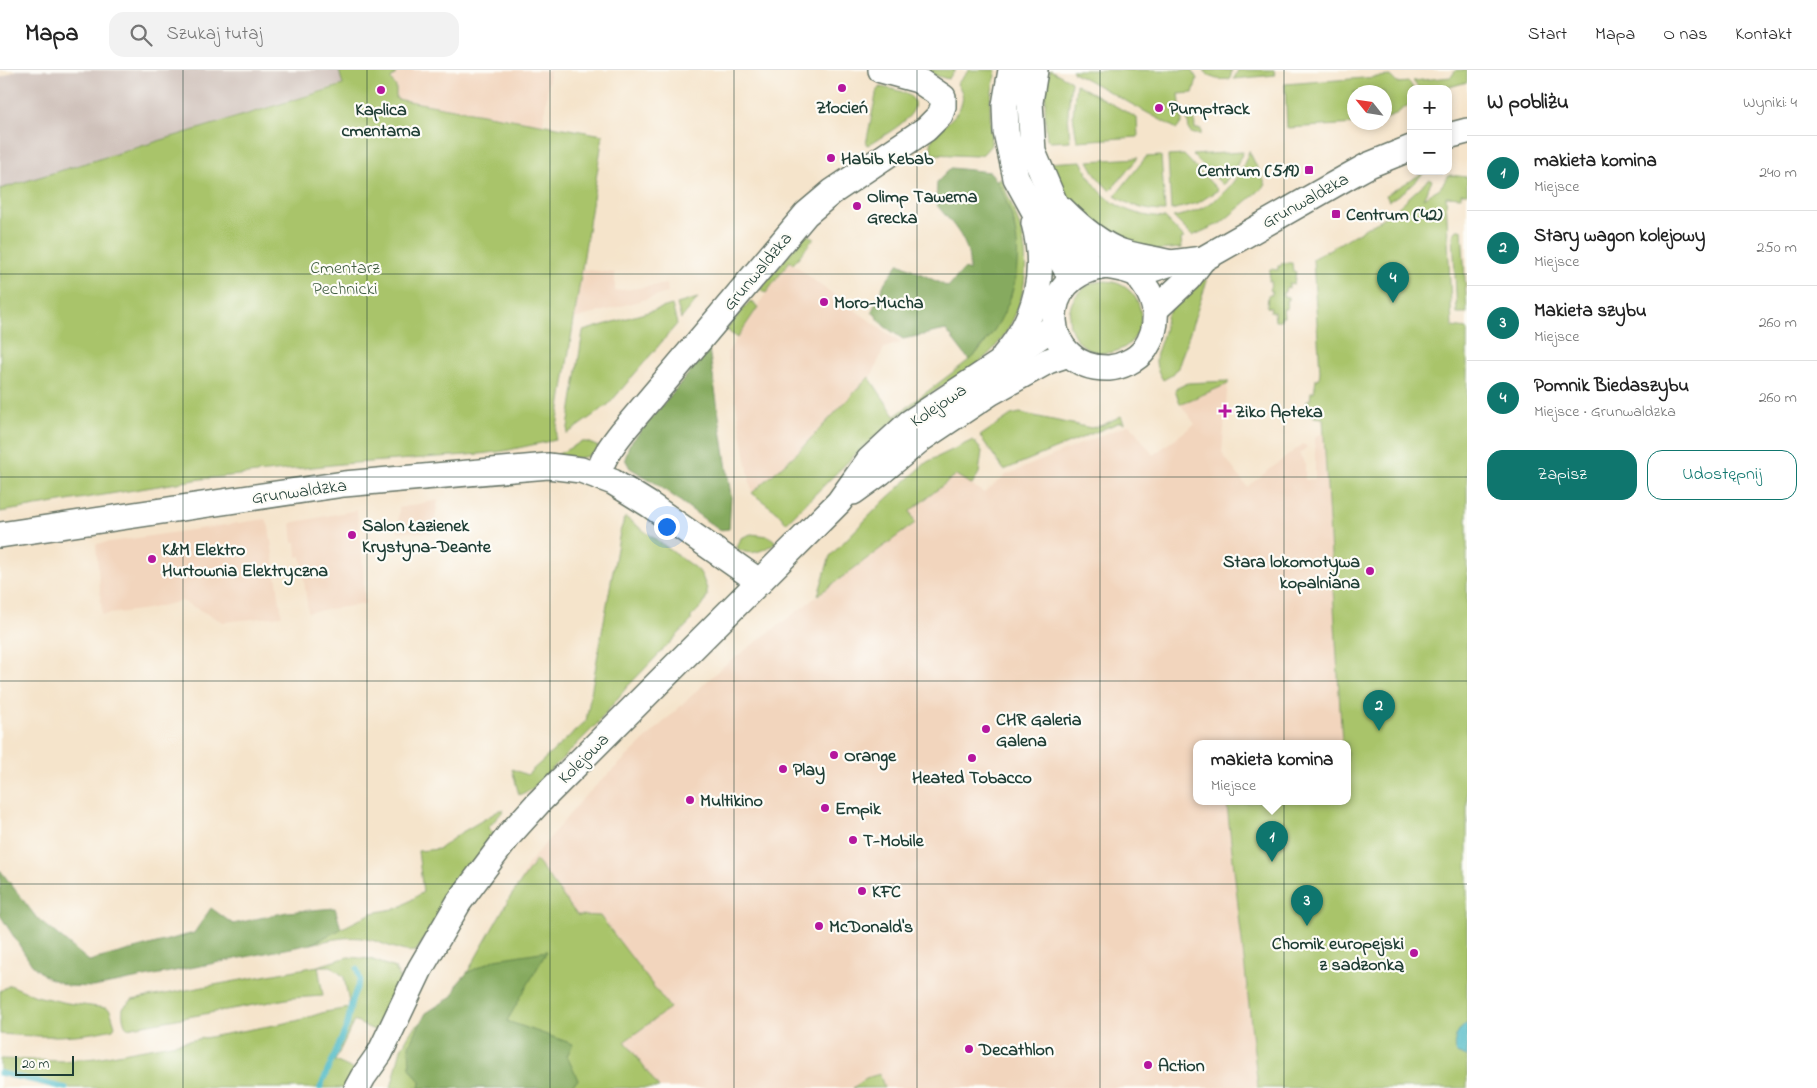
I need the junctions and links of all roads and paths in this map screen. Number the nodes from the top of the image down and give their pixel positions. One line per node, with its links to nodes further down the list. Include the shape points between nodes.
1 (880, 70): 17 (street, Grunwaldzka, via 918,80 943,97 940,115 926,129 832,192 806,214 607,451)
2 (1011, 70): 7 (street, via 1006,132 1016,178)
3 (1035, 70): 8 (street, via 1030,102 1033,152)
4 (1467, 131): 5 (street)
5 (1452, 135)
6 (1407, 150): 9 (street, Grunwaldzka, via 1369,165)
7 (1028, 201): 11 (street); 16 (street, via 1039,240 1037,295 1012,346)
8 (1054, 202): 10 (street, via 1099,240 1121,252); 11 (street, via 1082,257)
9 (1203, 259): 10 (street, Grunwaldzka); 13 (street, Grunwaldzka, via 1188,279)
10 (1172, 264): 12 (street, Grunwaldzka)
11 (1082, 272): 12 (street, via 1107,266); 14 (street, via 1060,292 1055,306)
12 (1137, 274): 13 (street, via 1150,291)
13 (1156, 309): 15 (street, via 1152,337 1143,352 1130,361 1117,367 1097,368)
14 (1054, 327): 15 (street); 16 (street, Kolejowa)
15 (1069, 354): 18 (street, Kolejowa, via 1048,361 983,397 921,438)
16 (990, 370): 18 (street, Kolejowa, via 909,423 868,460)
17 (598, 476): 19 (street, Grunwaldzka, via 548,466 344,484); 20 (street, Grunwaldzka, via 642,500)
18 (839, 502): 20 (street, Kolejowa)
19 (0, 535)
20 (760, 582): 21 (street, Kolejowa, via 510,834 459,902 420,969)
21 (380, 1054): 22 (street, Kolejowa); 23 (street, Kolejowa)
22 (357, 1088)
23 (376, 1088)

